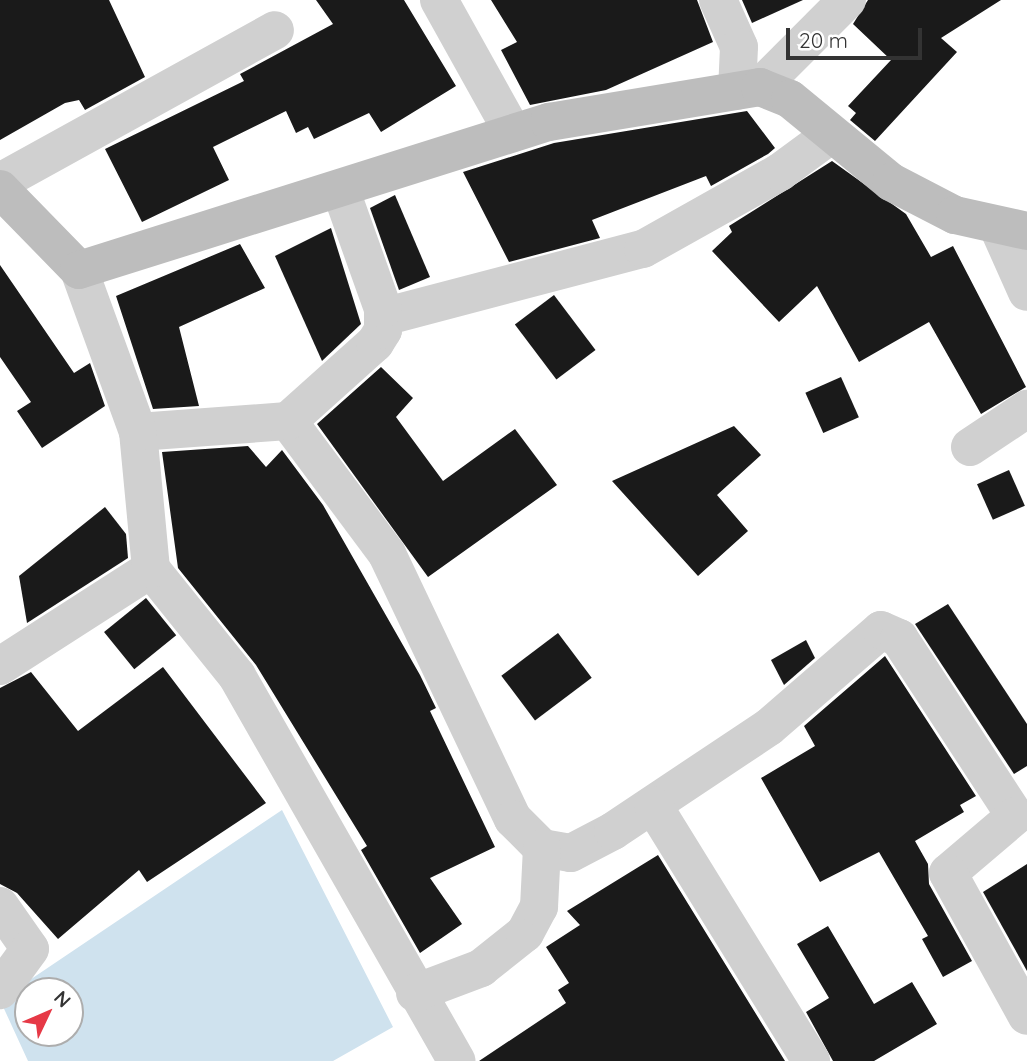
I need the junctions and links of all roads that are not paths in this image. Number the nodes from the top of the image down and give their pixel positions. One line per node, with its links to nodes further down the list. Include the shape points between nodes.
1 (439, 0): 6 (street)
2 (718, 0): 5 (street, via 739,47)
3 (847, 0): 5 (street)
4 (275, 30): 8 (street)
5 (749, 89): 6 (street); 7 (street, via 790,99)
6 (513, 134): 9 (street)
7 (832, 134): 11 (street, via 891,182 955,215); 14 (street, via 780,172 643,249)
8 (0, 182)
9 (340, 188): 12 (street); 14 (street)
10 (0, 189): 12 (street)
11 (1013, 229): 13 (street)
12 (79, 271): 17 (street)
13 (1027, 292)
14 (383, 317): 16 (street, via 375,343)
15 (1027, 409): 18 (street)
16 (288, 421): 17 (street); 22 (street, via 387,554 513,819)
17 (138, 432): 19 (street)
18 (970, 447)
19 (151, 569): 20 (street); 25 (street, via 237,677)
20 (0, 666)
21 (653, 805): 22 (street, via 572,853); 26 (street, via 769,727 881,630 899,638 1015,816 948,873); 28 (street)
22 (542, 849): 25 (street, via 539,907 524,933 481,968)
23 (0, 906): 24 (street, via 30,948)
24 (0, 990)
25 (415, 993): 27 (street)
26 (1027, 1016)
27 (457, 1061)
28 (811, 1061)

